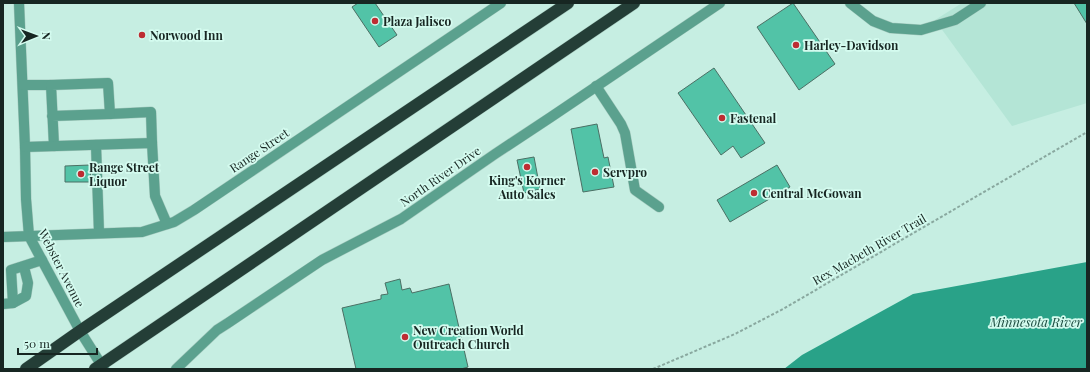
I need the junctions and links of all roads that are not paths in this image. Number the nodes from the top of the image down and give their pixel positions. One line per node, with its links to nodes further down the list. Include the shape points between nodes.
1 (19, 3): 8 (street, Webster Avenue)
2 (501, 3): 18 (street, Range Street, via 200,206)
3 (568, 3): 26 (highway)
4 (634, 3): 27 (highway)
5 (720, 3): 10 (street, North River Drive)
6 (850, 3): 7 (street, via 873,21 891,28 921,30 955,20)
7 (981, 3)
8 (23, 85): 9 (street); 16 (street, Webster Avenue)
9 (51, 85): 11 (street, via 108,83); 12 (street)
10 (596, 86): 17 (street, via 625,133 635,190); 29 (street, North River Drive, via 400,219 322,260 217,330)
11 (110, 114): 12 (street); 13 (street, via 151,112)
12 (52, 116): 15 (street)
13 (152, 144): 14 (street); 18 (street, via 155,196)
14 (96, 145): 15 (street); 19 (street)
15 (54, 146): 16 (street)
16 (26, 147): 20 (street, Webster Avenue)
17 (659, 207)
18 (167, 224): 19 (street, Range Street, via 142,232)
19 (99, 233): 20 (street, Range Street)
20 (29, 236): 21 (street, Range Street); 22 (street, Webster Avenue)
21 (3, 237)
22 (42, 260): 23 (street); 26 (street, Webster Avenue)
23 (24, 267): 24 (street); 25 (street, via 28,283 26,296)
24 (7, 270): 25 (street)
25 (8, 303)
26 (80, 331): 27 (street, Webster Avenue); 28 (highway)
27 (100, 368)
28 (26, 369)
29 (176, 369)

